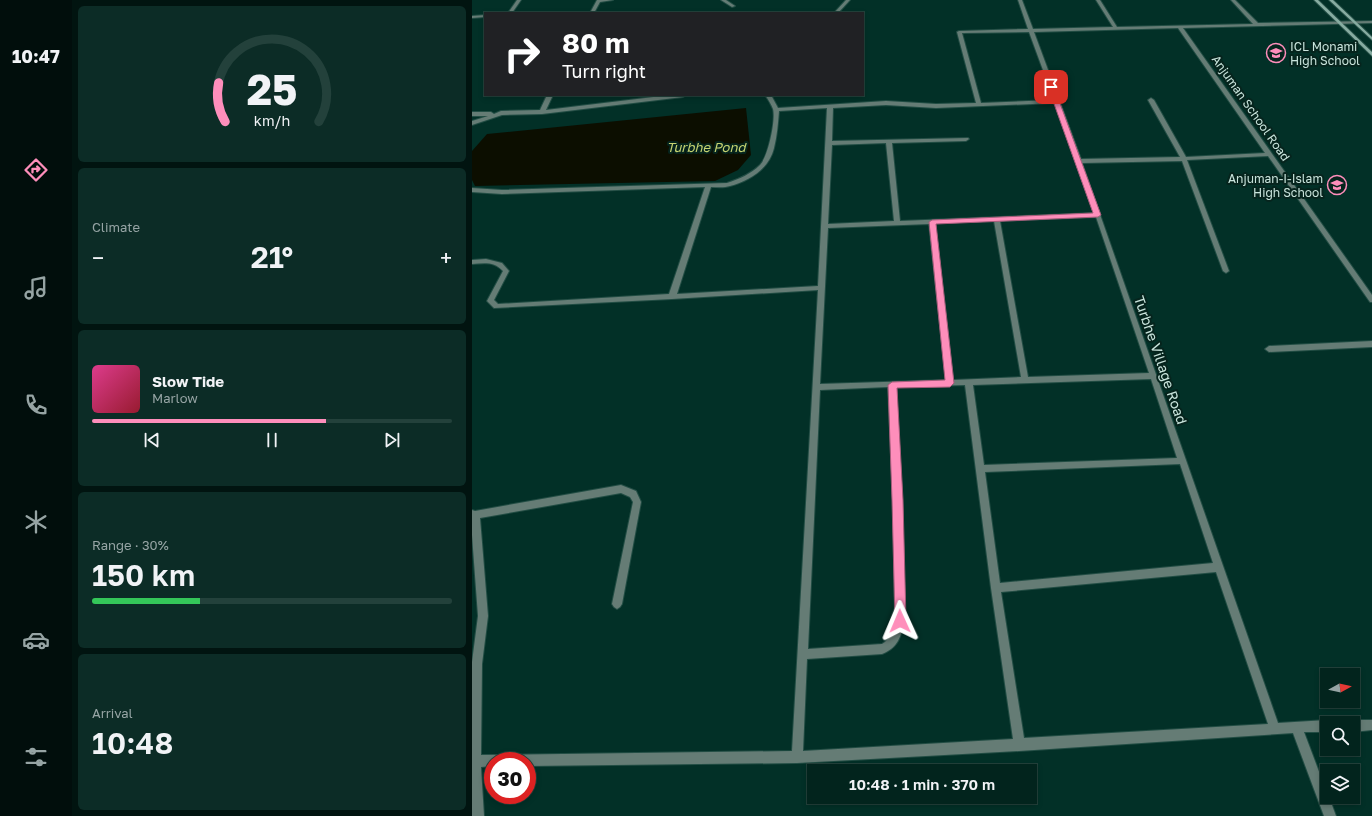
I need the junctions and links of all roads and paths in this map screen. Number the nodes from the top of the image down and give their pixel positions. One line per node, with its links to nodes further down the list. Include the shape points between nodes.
1 (519, 0): 12 (street)
2 (599, 0): 3 (street); 13 (street)
3 (611, 0)
4 (723, 0): 11 (street)
5 (848, 0): 14 (street)
6 (1020, 0): 23 (street, Turbhe Village Road)
7 (1098, 0): 22 (street)
8 (1233, 0): 20 (street)
9 (1316, 0): 18 (main road)
10 (1331, 0): 19 (main road)
11 (733, 6)
12 (511, 12)
13 (593, 12)
14 (837, 12)
15 (484, 16): 16 (street)
16 (472, 17)
17 (1372, 22): 19 (street)
18 (1340, 23): 19 (street); 20 (street); 25 (main road)
19 (1355, 23): 24 (main road)
20 (1257, 25): 21 (street)
21 (1180, 27): 22 (street); 41 (street, Anjuman School Road)
22 (1116, 28): 23 (street)
23 (1031, 30): 30 (street, Turbhe Village Road); 31 (street, via 959,32)
24 (1372, 39)
25 (1372, 54)
26 (550, 96): 34 (street)
27 (675, 96): 34 (street)
28 (769, 96): 33 (street)
29 (1151, 100): 42 (street)
30 (1056, 101): 31 (street); 43 (street, Turbhe Village Road)
31 (979, 104): 32 (street, via 936,106 886,103)
32 (830, 106): 33 (street); 40 (street)
33 (776, 110): 44 (street, via 771,153 761,168 748,178 728,185)
34 (542, 112): 35 (street)
35 (501, 113): 36 (street); 37 (street)
36 (472, 114)
37 (472, 124)
38 (966, 139): 39 (street)
39 (889, 142): 40 (street); 49 (street)
40 (830, 143): 50 (street)
41 (1269, 154): 42 (street); 55 (street, Anjuman School Road)
42 (1184, 159): 43 (street); 52 (street)
43 (1078, 161): 46 (street, Turbhe Village Road)
44 (709, 185): 45 (street, via 502,192); 54 (street)
45 (472, 190)
46 (1098, 215): 47 (street); 58 (street, Turbhe Village Road)
47 (997, 220): 48 (street); 59 (street)
48 (932, 222): 49 (street); 60 (street)
49 (897, 224): 50 (street)
50 (824, 226): 53 (street)
51 (472, 262): 54 (street, via 500,264 506,271 490,301 496,306)
52 (1226, 271)
53 (821, 288): 54 (street); 63 (street)
54 (672, 296)
55 (1372, 300)
56 (1372, 344): 57 (street)
57 (1269, 349)
58 (1153, 376): 59 (street); 64 (street, Turbhe Village Road)
59 (1025, 381): 61 (street)
60 (950, 383): 61 (street); 62 (street)
61 (969, 383): 65 (street)
62 (892, 385): 63 (street); 70 (street, via 898,500 900,621 894,640 882,649)
63 (816, 387): 70 (street)
64 (1181, 461): 65 (street); 67 (street, Turbhe Village Road)
65 (981, 469): 68 (street)
66 (473, 514): 69 (street, via 621,489 633,494 637,502); 78 (street, via 484,616 477,664)
67 (1219, 567): 68 (street); 75 (street, Turbhe Village Road)
68 (996, 588): 76 (street)
69 (617, 604)
70 (802, 654): 77 (street)
71 (1296, 726): 72 (street); 75 (street); 80 (street)
72 (1320, 726)
73 (1360, 726): 74 (street)
74 (1372, 726)
75 (1275, 729): 76 (street)
76 (1019, 744): 77 (street)
77 (797, 757): 78 (street)
78 (473, 761): 79 (street)
79 (478, 816)
80 (1330, 816)

